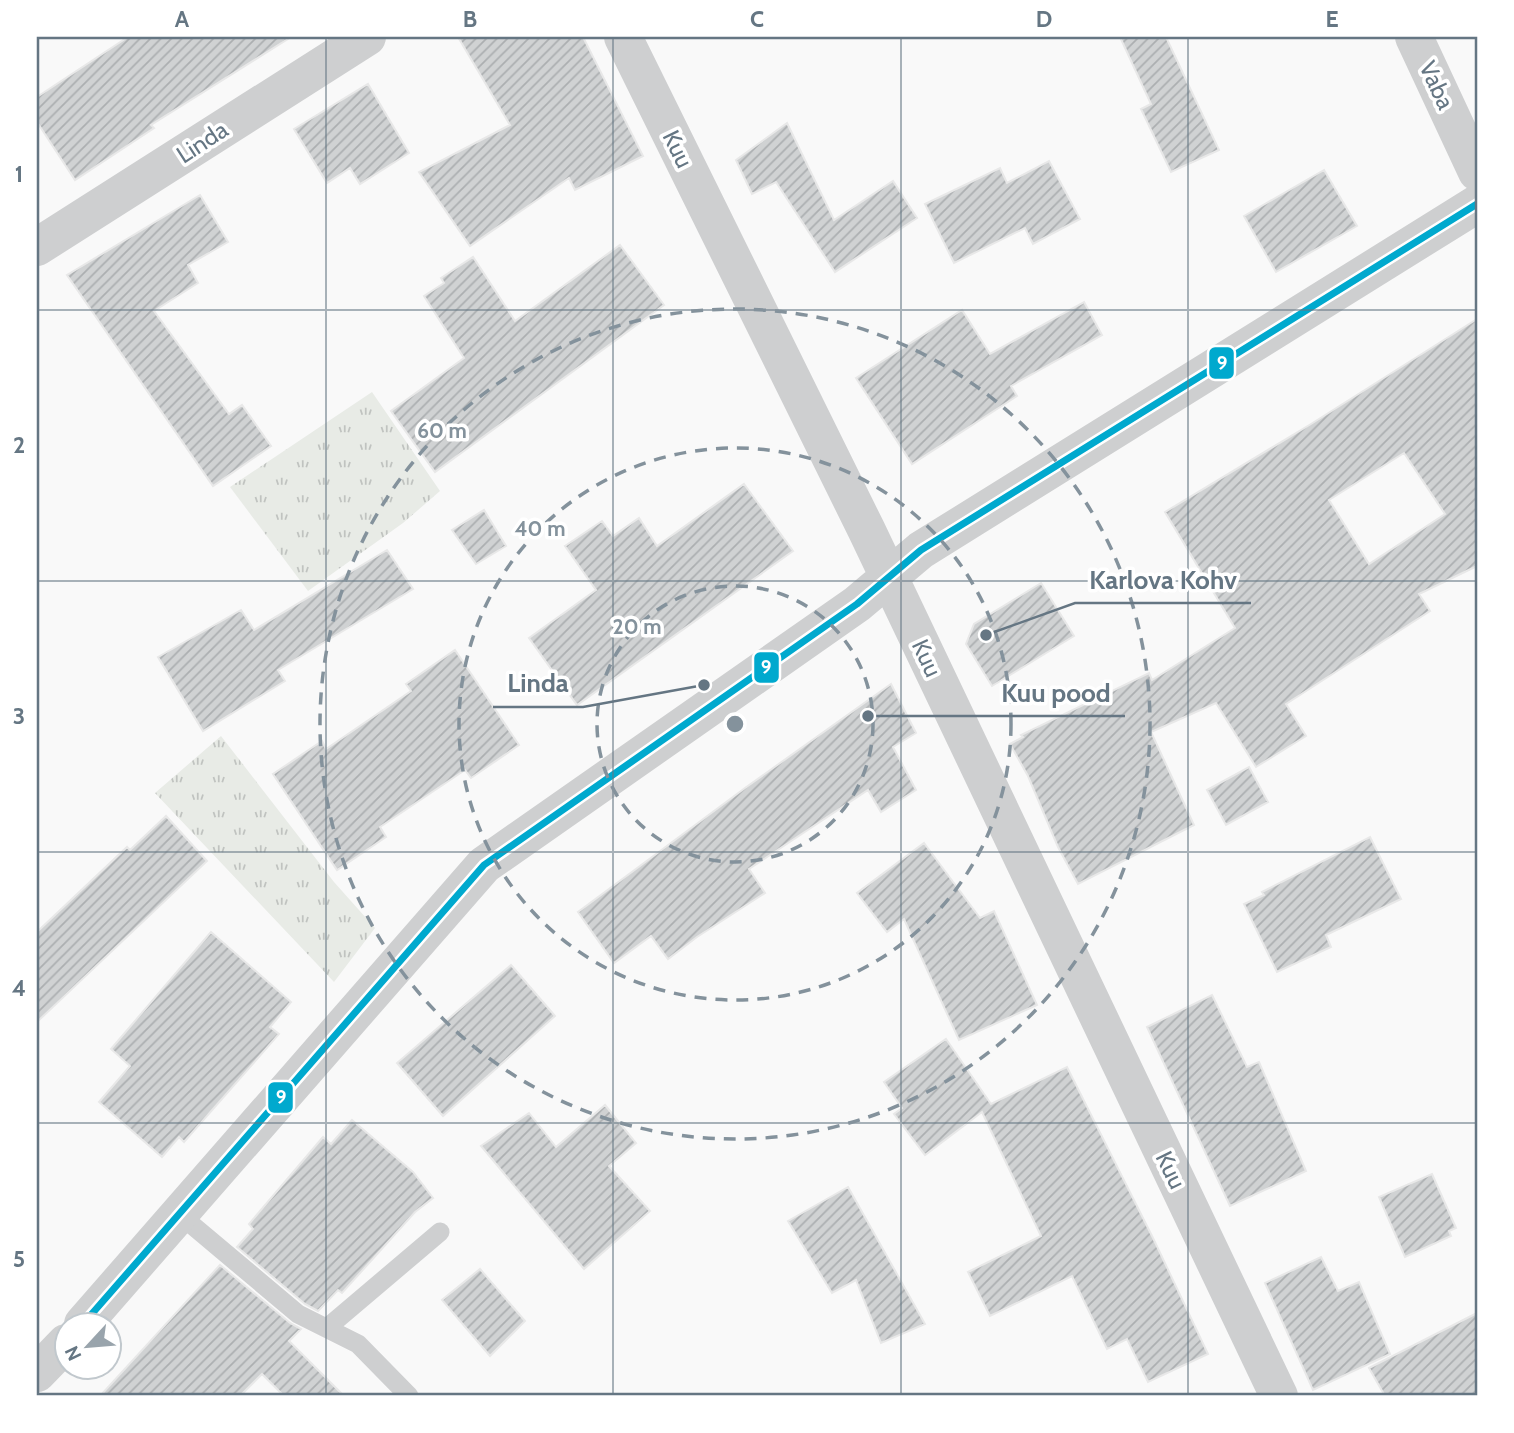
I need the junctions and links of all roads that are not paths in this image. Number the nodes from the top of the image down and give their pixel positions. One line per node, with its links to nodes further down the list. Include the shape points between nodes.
1 (367, 37): 6 (street, Linda)
2 (623, 37): 7 (street, Kuu)
3 (1414, 37): 4 (street, Vaba)
4 (1477, 172)
5 (1477, 205): 7 (street, via 932,543)
6 (37, 247)
7 (888, 577): 8 (street, via 857,604 484,865); 16 (street, Kuu)
8 (179, 1214): 10 (street); 11 (lane, via 299,1314)
9 (440, 1232): 11 (lane)
10 (96, 1310)
11 (328, 1327): 15 (lane, via 358,1344)
12 (52, 1358): 13 (street)
13 (37, 1374): 14 (street)
14 (54, 1396)
15 (409, 1396)
16 (1279, 1396)

